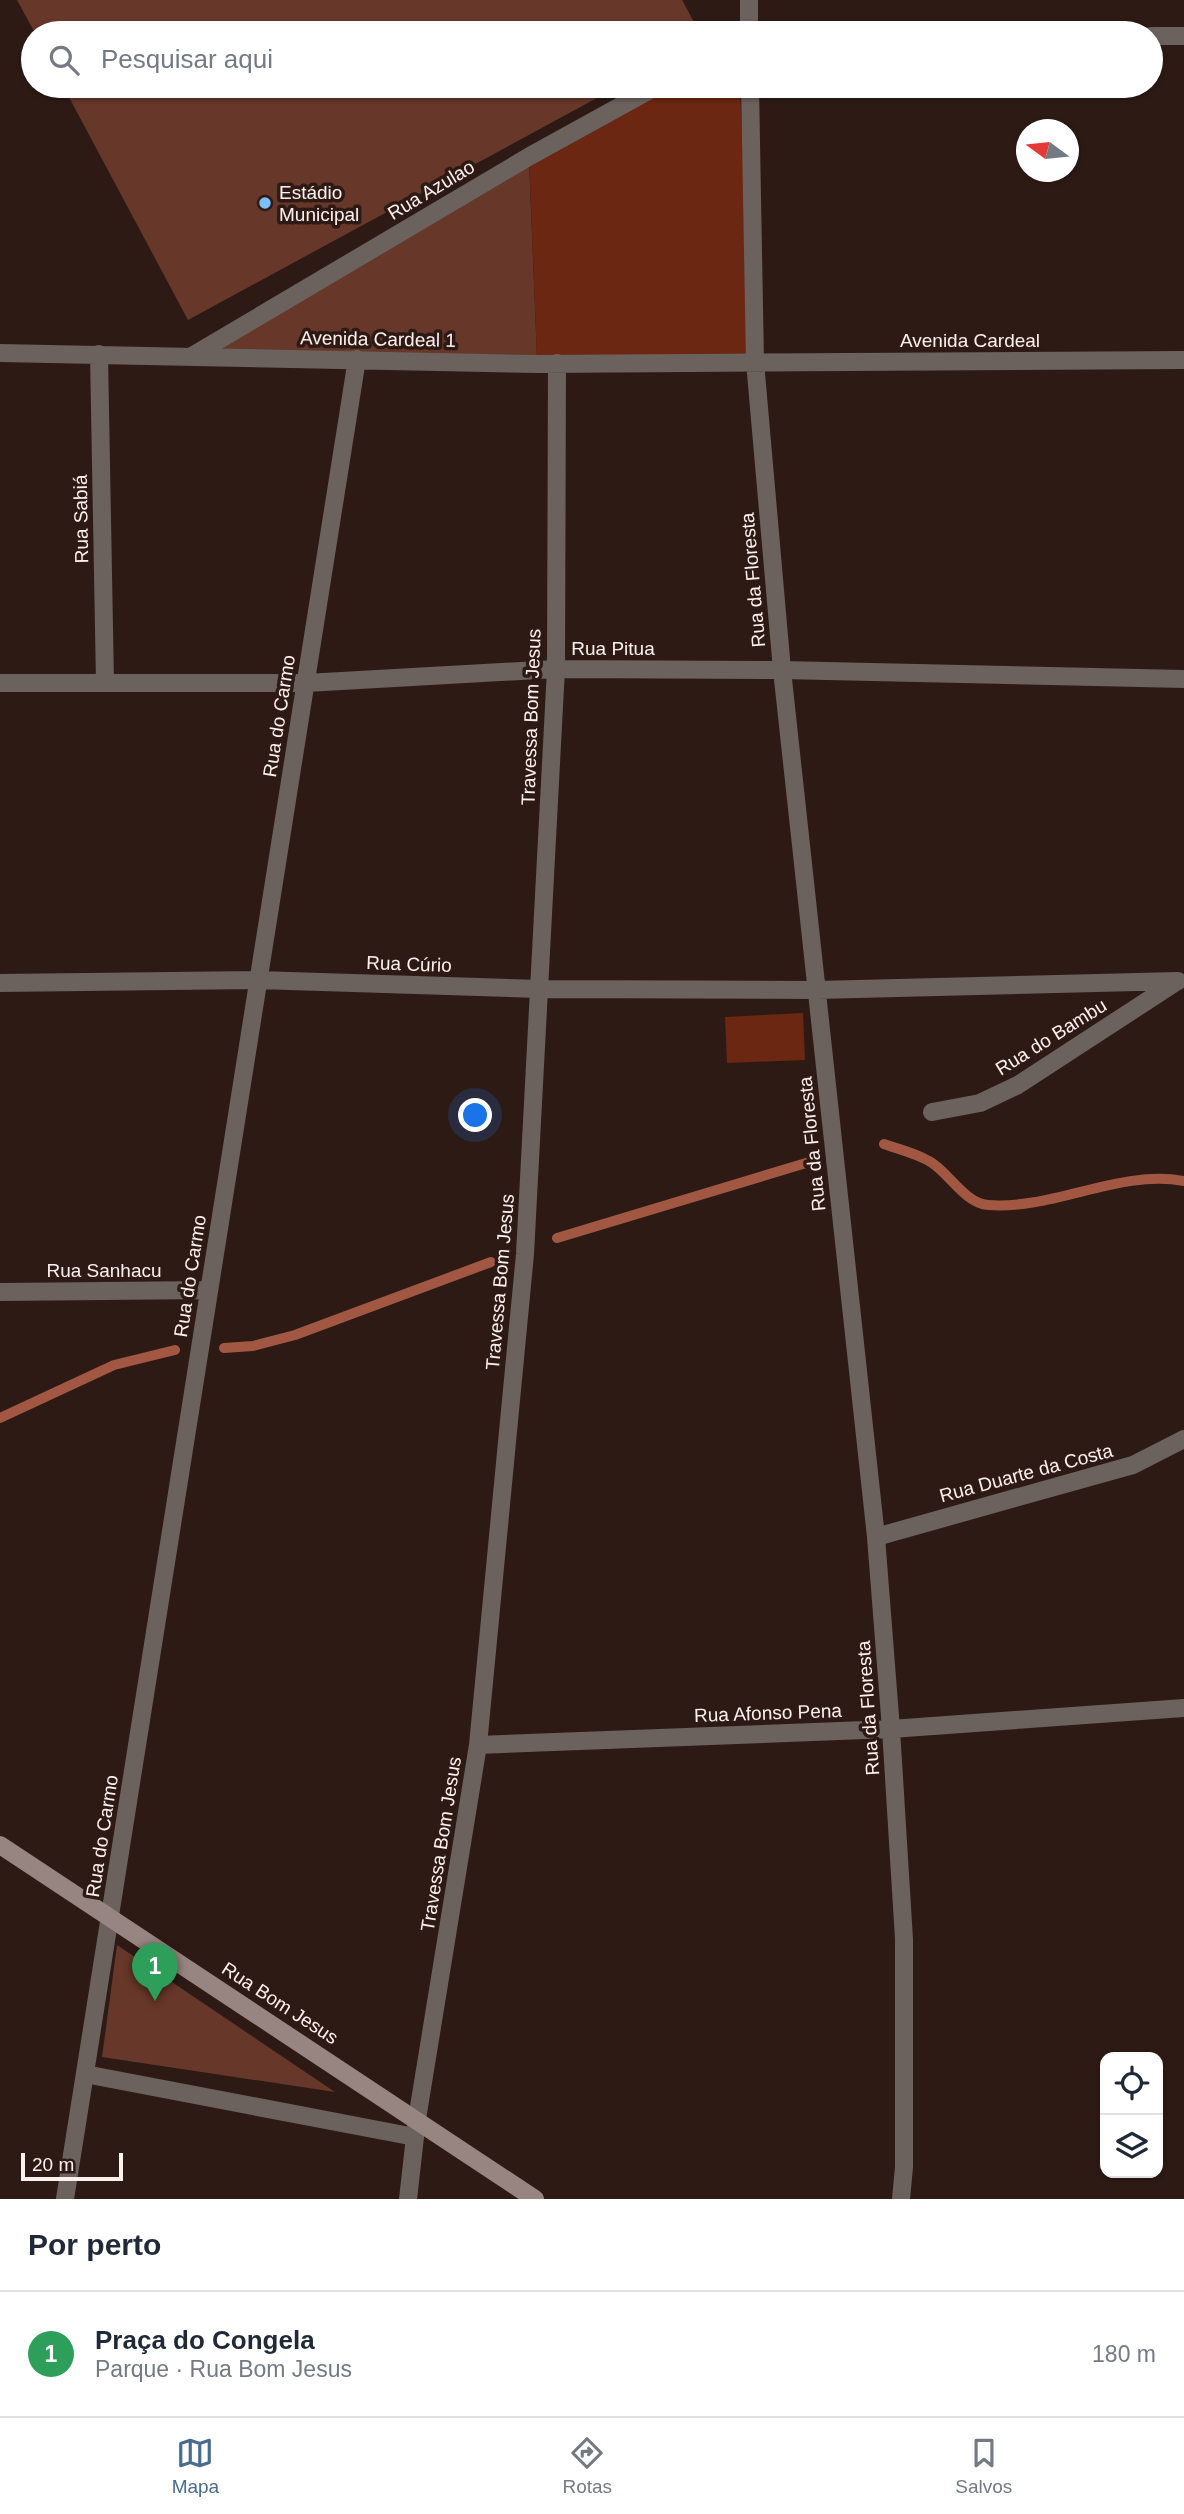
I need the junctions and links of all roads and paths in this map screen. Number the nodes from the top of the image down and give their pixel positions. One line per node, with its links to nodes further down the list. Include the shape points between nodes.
1 (749, 0): 2 (street)
2 (749, 21)
3 (1163, 36): 4 (street)
4 (1184, 36)
5 (635, 98): 9 (street, Rua Azulao)
6 (750, 98): 12 (street, Rua da Floresta)
7 (0, 353): 8 (street, Avenida Cardeal 1)
8 (99, 354): 9 (street, Avenida Cardeal 1); 18 (street, Rua Sabiá)
9 (192, 356): 10 (street, Avenida Cardeal 1)
10 (357, 359): 13 (street, Avenida Cardeal 1); 19 (street, Rua do Carmo)
11 (1184, 360): 12 (street, Avenida Cardeal)
12 (755, 362): 13 (street, Avenida Cardeal 1); 15 (street, Rua da Floresta)
13 (557, 363): 14 (street, Travessa Bom Jesus)
14 (556, 669): 15 (street, Rua Pitua); 19 (street, Rua Pitua); 23 (street, Travessa Bom Jesus)
15 (782, 670): 16 (street, Rua Pitua); 24 (street, Rua da Floresta)
16 (1184, 679)
17 (0, 683): 18 (street, Rua Pitua)
18 (104, 683): 19 (street, Rua Pitua)
19 (306, 683): 20 (street, Rua do Carmo)
20 (258, 979): 22 (street, Rua Cúrio); 23 (street, Rua Cúrio); 26 (street, Rua do Carmo)
21 (1181, 979): 24 (street, Rua Cúrio); 25 (street, Rua do Bambu, via 1018,1085 980,1103)
22 (0, 983)
23 (539, 989): 24 (street, Rua Cúrio); 32 (street, Travessa Bom Jesus, via 525,1254)
24 (817, 990): 29 (street, Rua da Floresta)
25 (932, 1112)
26 (209, 1290): 27 (street, Rua Sanhacu); 34 (street, Rua do Carmo)
27 (0, 1292)
28 (1184, 1439): 29 (street, Rua Duarte da Costa, via 1133,1465)
29 (876, 1537): 31 (street, Rua da Floresta)
30 (1184, 1708): 31 (street, Rua Afonso Pena)
31 (891, 1730): 32 (street, Rua Afonso Pena); 40 (street, Rua da Floresta, via 904,1939)
32 (478, 1745): 36 (street, Travessa Bom Jesus)
33 (0, 1845): 34 (street, Rua Bom Jesus)
34 (110, 1916): 35 (street, Rua do Carmo); 36 (street, Rua Bom Jesus)
35 (85, 2074): 36 (street); 37 (street, Rua do Carmo)
36 (416, 2128): 38 (street, Travessa Bom Jesus); 39 (street, Rua Bom Jesus)
37 (65, 2199)
38 (408, 2199)
39 (535, 2199)
40 (901, 2199)

